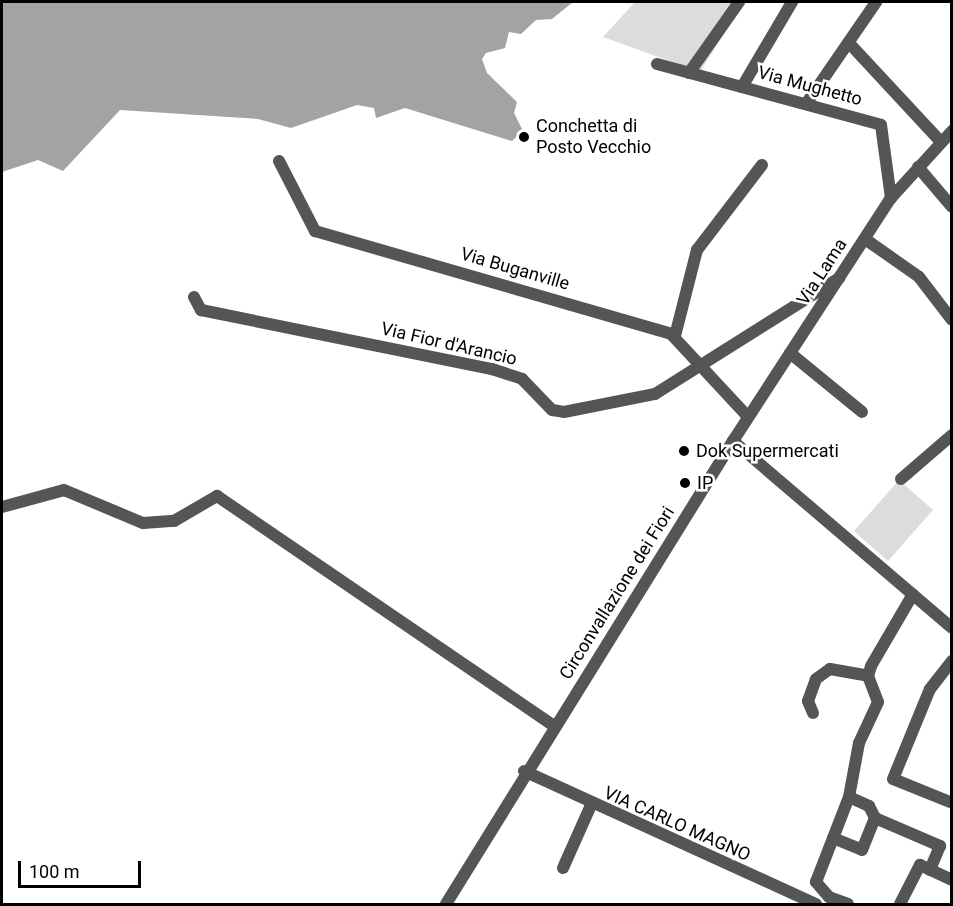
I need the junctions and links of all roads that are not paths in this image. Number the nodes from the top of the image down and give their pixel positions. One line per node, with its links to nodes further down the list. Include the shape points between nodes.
1 (739, 2): 6 (street)
2 (792, 2): 7 (street)
3 (876, 2): 4 (street)
4 (849, 43): 8 (street); 10 (street)
5 (657, 64): 6 (street, Via Mughetto)
6 (689, 73): 7 (street, Via Mughetto)
7 (742, 87): 8 (street, Via Mughetto)
8 (806, 104): 14 (street, Via Mughetto, via 881,125)
9 (951, 131): 10 (street, Via Lama)
10 (941, 142): 13 (street, Via Lama)
11 (279, 161): 20 (street, Via Buganville, via 315,231)
12 (762, 165): 20 (street, via 697,250)
13 (918, 167): 14 (street, Via Lama); 15 (street)
14 (891, 198): 16 (street, Via Lama)
15 (951, 207)
16 (865, 239): 17 (street, Via Lama); 19 (street, via 919,277)
17 (839, 278): 21 (street, Via Lama); 22 (street, Via Fior d'Arancio)
18 (194, 297): 22 (street, Via Fior d'Arancio, via 201,310 492,369 522,380 558,411 647,396)
19 (951, 320)
20 (675, 336): 22 (street)
21 (790, 353): 23 (street); 24 (street, Via Lama)
22 (699, 366): 24 (street)
23 (862, 412)
24 (748, 417): 26 (street, Via Lama)
25 (951, 435): 27 (street)
26 (734, 441): 29 (street); 34 (street, Circonvallazione dei Fiori)
27 (901, 479)
28 (2, 507): 34 (street, via 64,490 143,523 174,521 217,496)
29 (913, 594): 30 (street); 32 (street, via 890,626)
30 (951, 628)
31 (951, 661): 37 (street, via 930,688 893,778)
32 (868, 676): 33 (street, via 830,669 816,679 808,701); 36 (street, via 878,702 859,743)
33 (813, 713)
34 (554, 726): 35 (street, Circonvallazione dei Fiori)
35 (524, 771): 38 (street, VIA CARLO MAGNO); 45 (street, Circonvallazione dei Fiori)
36 (849, 797): 39 (street, via 869,806); 40 (street)
37 (950, 802)
38 (591, 805): 41 (street); 46 (street, VIA CARLO MAGNO)
39 (875, 818): 40 (street, via 862,849); 42 (street, via 940,846)
40 (833, 838): 44 (street, via 816,882)
41 (563, 868)
42 (930, 870): 43 (street); 47 (street, via 920,865)
43 (951, 879)
44 (841, 903)
45 (446, 904)
46 (816, 904)
47 (900, 904)

